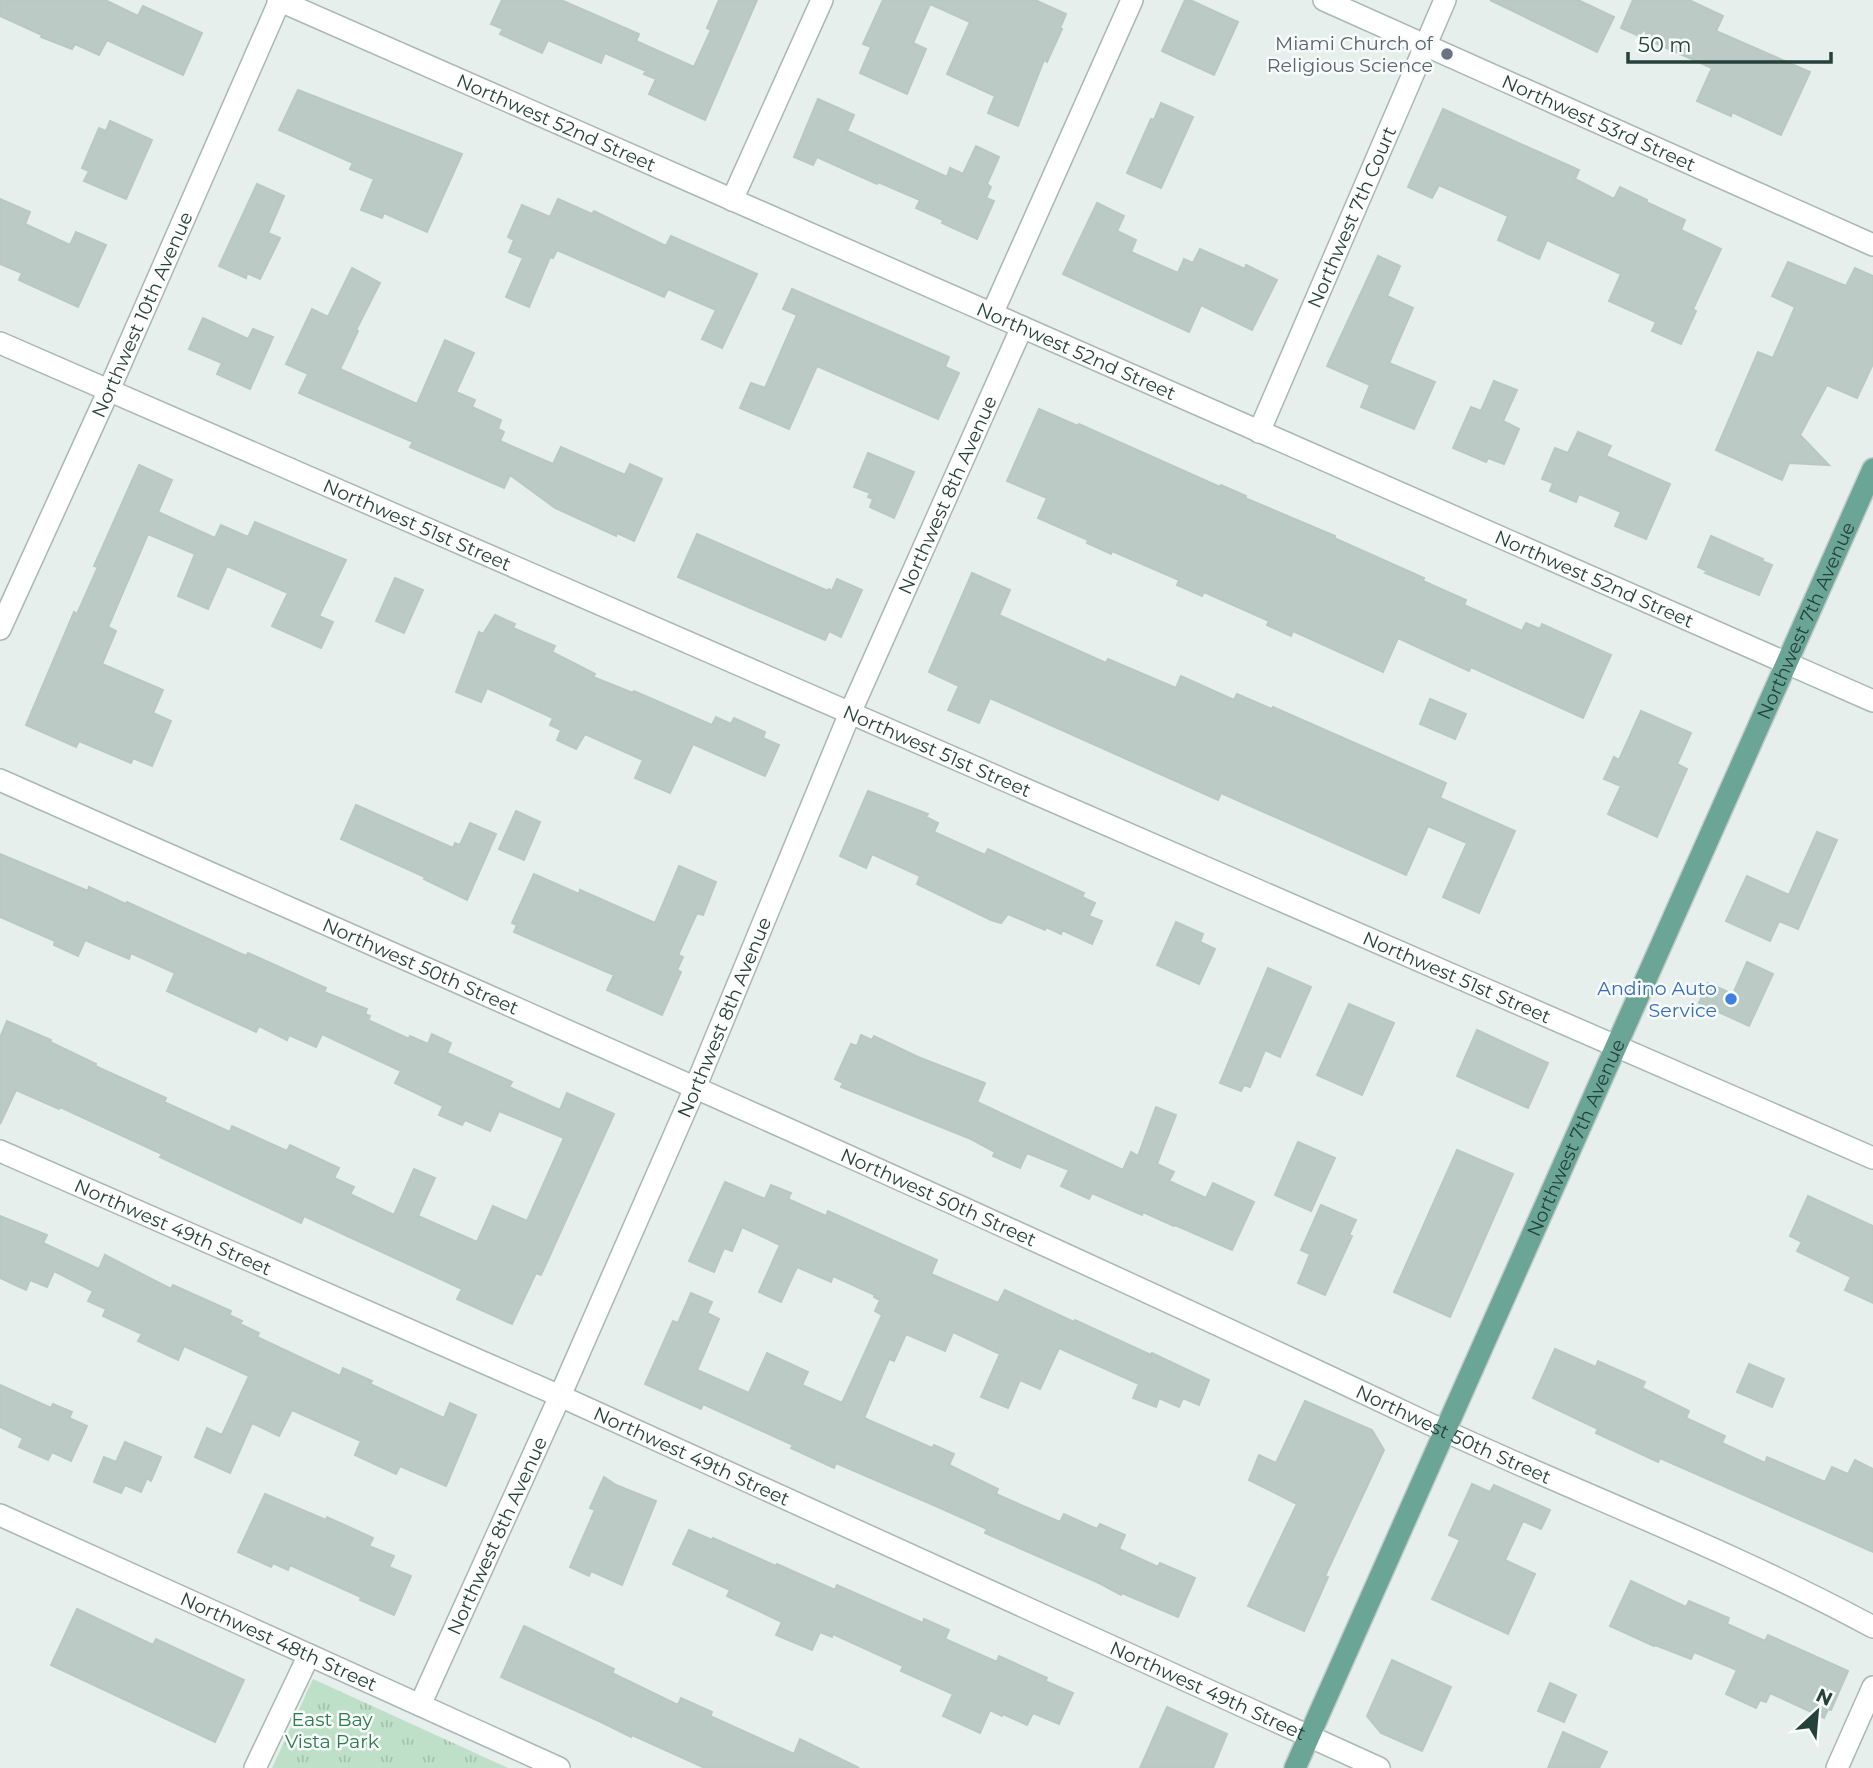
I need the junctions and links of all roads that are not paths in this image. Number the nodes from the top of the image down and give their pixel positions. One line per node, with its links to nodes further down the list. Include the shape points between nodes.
1 (279, 0): 7 (street, Northwest 52nd Street); 12 (street, Northwest 10th Avenue)
2 (822, 0): 7 (street)
3 (1132, 0): 9 (street)
4 (1324, 0): 6 (street, Northwest 53rd Street)
5 (1445, 0): 6 (street, Northwest 7th Court)
6 (1426, 46): 8 (street, Northwest 53rd Street); 13 (street, Northwest 7th Court)
7 (732, 200): 9 (street, Northwest 52nd Street)
8 (1873, 245)
9 (992, 314): 10 (street, Northwest 52nd Street)
10 (1022, 327): 13 (street, Northwest 52nd Street); 18 (street, Northwest 8th Avenue)
11 (0, 343): 12 (street, Northwest 51st Street)
12 (109, 390): 15 (street, Northwest 10th Avenue); 18 (street, Northwest 51st Street)
13 (1259, 432): 16 (street, Northwest 52nd Street)
14 (1873, 469): 16 (main road, Northwest 7th Avenue)
15 (0, 629)
16 (1787, 662): 17 (street, Northwest 52nd Street); 20 (main road, Northwest 7th Avenue)
17 (1873, 701)
18 (850, 713): 20 (street, Northwest 51st Street); 21 (street, Northwest 8th Avenue)
19 (0, 780): 21 (street, Northwest 50th Street)
20 (1616, 1046): 23 (street, Northwest 51st Street); 25 (main road, Northwest 7th Avenue)
21 (695, 1087): 24 (street, Northwest 8th Avenue); 25 (street, Northwest 50th Street)
22 (0, 1151): 24 (street, Northwest 49th Street)
23 (1873, 1158)
24 (560, 1396): 30 (street, Northwest 8th Avenue); 31 (street, Northwest 49th Street)
25 (1444, 1431): 27 (street, Northwest 50th Street, via 1802,1589); 31 (main road, Northwest 7th Avenue)
26 (0, 1515): 28 (street, Northwest 48th Street)
27 (1873, 1627)
28 (309, 1655): 30 (street, Northwest 48th Street); 33 (street)
29 (1873, 1687): 36 (street)
30 (420, 1705): 32 (street, Northwest 48th Street)
31 (1309, 1736): 34 (main road, Northwest 7th Avenue); 35 (street, Northwest 49th Street)
32 (553, 1767)
33 (255, 1768)
34 (1294, 1768)
35 (1378, 1768)
36 (1837, 1768)

